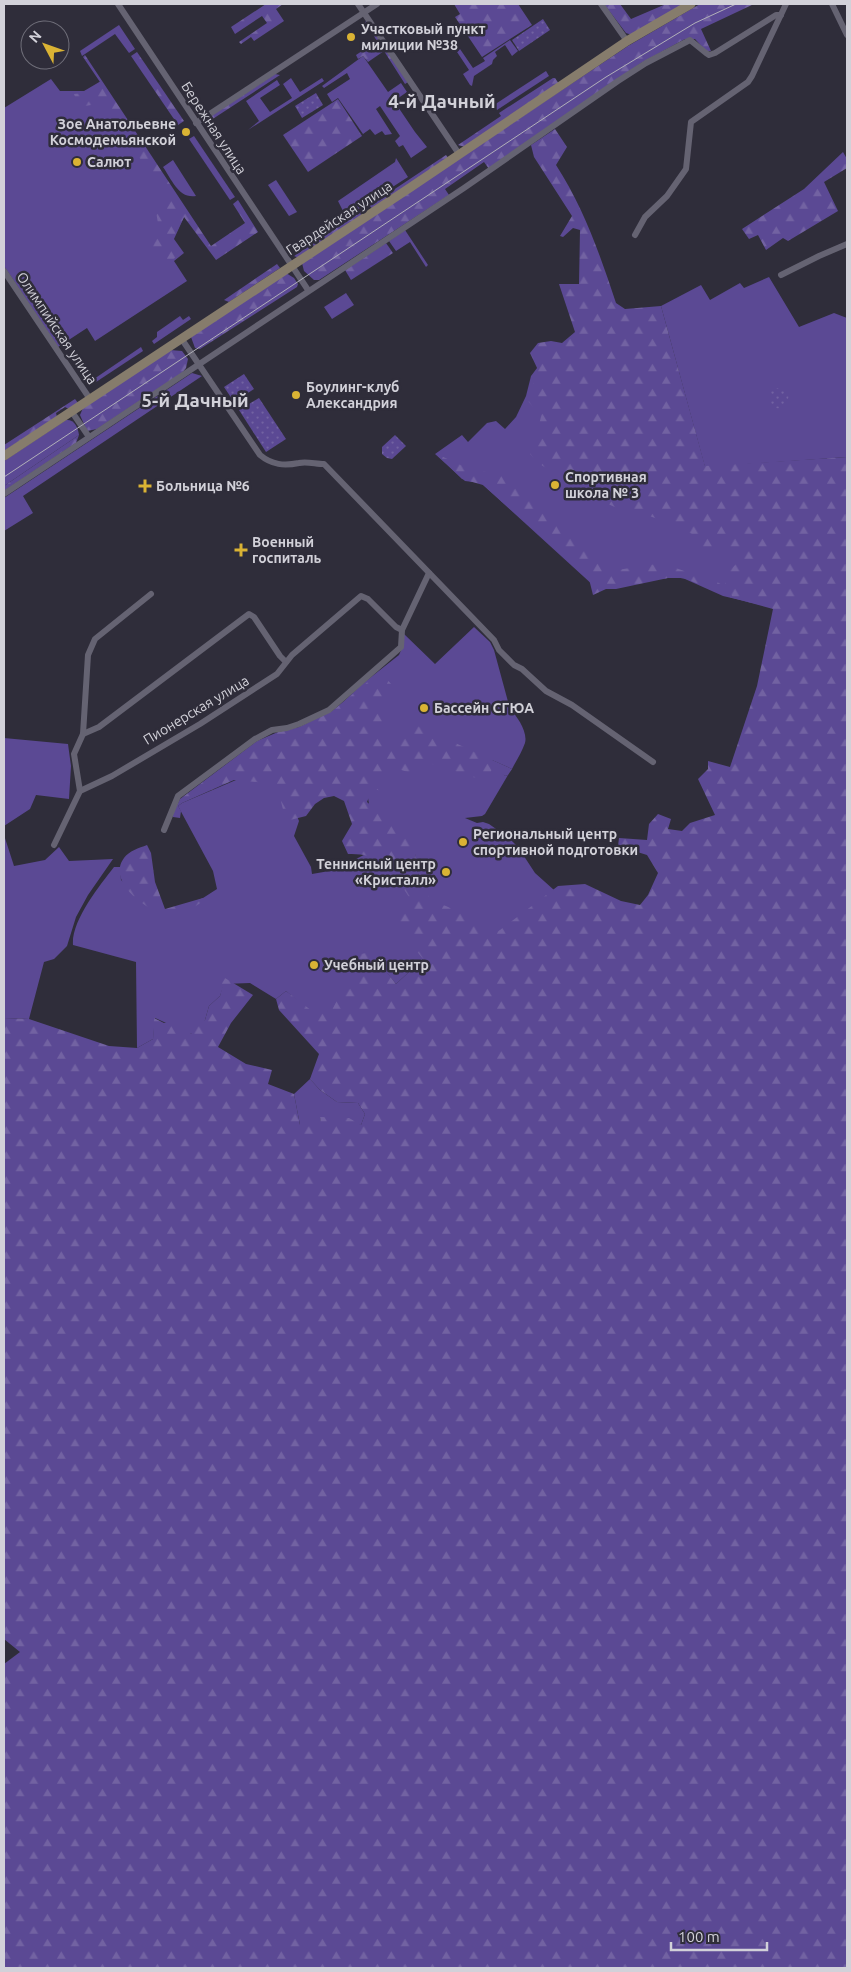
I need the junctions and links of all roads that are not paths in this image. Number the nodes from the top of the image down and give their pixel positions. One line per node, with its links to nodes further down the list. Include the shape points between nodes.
1 (118, 4): 12 (street, Бережная улица)
2 (358, 4): 8 (street)
3 (377, 4): 8 (street)
4 (601, 4): 11 (street)
5 (691, 4): 11 (street, Гвардейская улица)
6 (786, 4): 9 (street)
7 (832, 4): 10 (street)
8 (364, 13): 12 (street); 13 (street)
9 (781, 15): 14 (street, via 748,82 691,122 686,169 667,196 645,217); 19 (street, via 715,53 706,53 690,40 646,63)
10 (847, 36)
11 (627, 41): 13 (street, Гвардейская улица)
12 (196, 123): 16 (street, Бережная улица)
13 (459, 154): 16 (street, Гвардейская улица)
14 (635, 235)
15 (847, 244): 18 (street)
16 (291, 266): 19 (street, Бережная улица); 20 (street, Гвардейская улица)
17 (4, 271): 22 (street, Олимпийская улица)
18 (781, 275)
19 (308, 290): 21 (street)
20 (182, 338): 21 (street); 22 (street, Гвардейская улица)
21 (198, 364): 24 (street); 27 (street, via 260,455 278,464 324,464)
22 (90, 399): 23 (street, Гвардейская улица)
23 (72, 412): 24 (street); 25 (street, Гвардейская улица)
24 (89, 437): 26 (street)
25 (4, 456)
26 (4, 494)
27 (429, 573): 29 (street); 32 (street, via 514,665 554,697 572,705)
28 (151, 594): 31 (street, via 95,639 88,655)
29 (402, 630): 30 (street, Пионерская улица, via 368,599 360,596); 34 (street, via 401,647 329,710 255,739 178,796)
30 (286, 662): 31 (street, via 249,614 99,727); 33 (street, Пионерская улица, via 277,674 200,724 112,776)
31 (83, 734): 33 (street, via 74,754)
32 (652, 762)
33 (80, 791): 35 (street)
34 (164, 830)
35 (54, 845)

